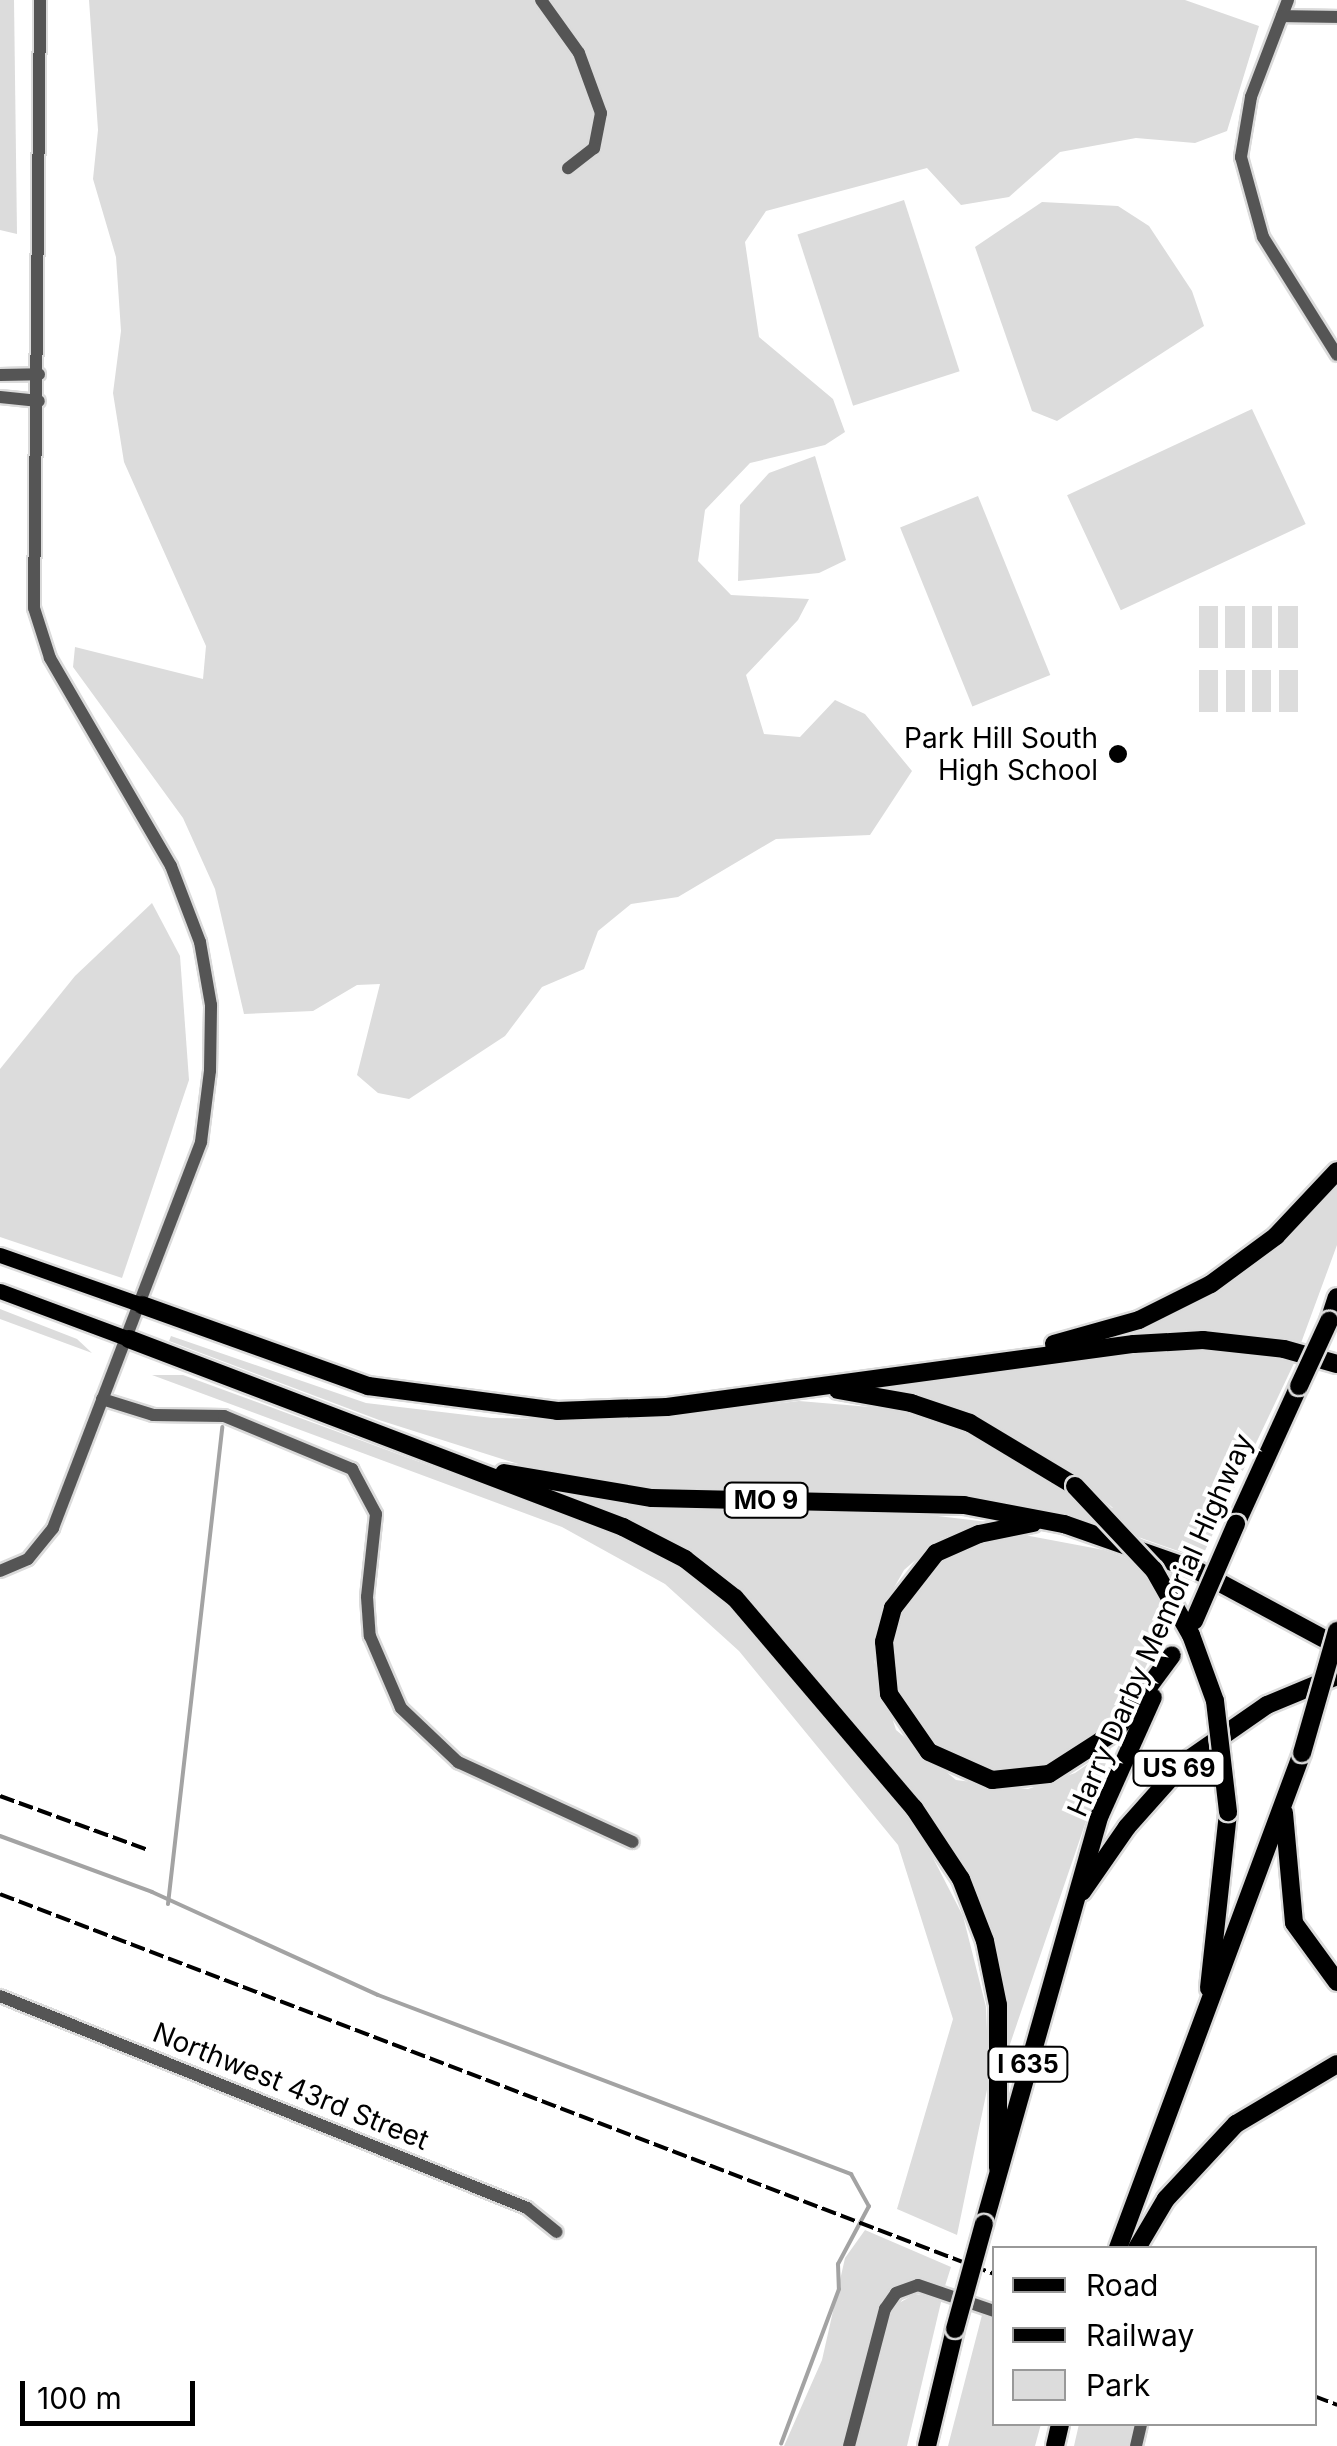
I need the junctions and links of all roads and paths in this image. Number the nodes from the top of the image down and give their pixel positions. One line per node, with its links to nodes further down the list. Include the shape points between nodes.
1 (40, 0): 8 (street)
2 (541, 0): 6 (street, via 579,54 601,112 594,148)
3 (1288, 0): 4 (street)
4 (1282, 16): 5 (street); 7 (street, via 1242,130 1244,181 1263,237)
5 (1337, 17)
6 (568, 168)
7 (1337, 355)
8 (40, 374): 9 (street); 11 (street)
9 (0, 375)
10 (0, 397): 11 (street)
11 (39, 401): 16 (street, via 30,561 34,608 50,658 170,866 200,942 212,1005 210,1094 200,1142)
12 (1337, 1171): 18 (highway, via 1276,1236 1176,1303 1100,1333)
13 (0, 1255): 16 (main road)
14 (0, 1290): 17 (main road, MO 9)
15 (1337, 1297): 27 (highway, Harry Darby Memorial Highway / I 635, bridge, via 1194,1622)
16 (142, 1305): 17 (street); 20 (highway, via 315,1370 424,1398 557,1411 667,1407)
17 (130, 1339): 21 (street); 22 (highway, MO 9)
18 (975, 1363): 19 (highway, via 1202,1340 1284,1348); 20 (highway)
19 (1337, 1364)
20 (794, 1390): 34 (highway, bridge, via 849,1391 941,1412 1006,1440 1076,1486 1154,1570 1192,1635 1216,1700 1228,1812)
21 (102, 1400): 24 (street, via 53,1528 28,1560); 30 (street, via 153,1416 224,1416 352,1469 377,1522 367,1597 370,1636 403,1711 458,1762)
22 (469, 1468): 23 (highway, MO 9, via 652,1498 964,1505); 36 (highway, via 623,1527 707,1574 757,1619 914,1808 961,1880 994,1979)
23 (1064, 1524): 26 (highway, MO 9, via 1198,1571); 27 (highway, via 1002,1528 956,1542 928,1558 905,1584 887,1624 884,1660 890,1694 916,1740 976,1777 1040,1778 1116,1731)
24 (0, 1571)
25 (1337, 1631): 29 (highway, bridge)
26 (1337, 1646)
27 (1172, 1655): 31 (highway, Harry Darby Memorial Highway / I 635, via 1100,1815)
28 (1332, 1677): 31 (highway, US 69, via 1241,1720 1185,1762 1127,1826)
29 (1283, 1804): 32 (highway, via 1294,1923); 34 (highway)
30 (633, 1842)
31 (1074, 1904): 36 (highway, Harry Darby Memorial Highway / I 635)
32 (1337, 1982)
33 (0, 1996): 37 (street, Northwest 43rd Street, via 527,2208)
34 (1209, 2004): 38 (highway)
35 (1337, 2064): 39 (highway, via 1236,2124 1166,2199)
36 (998, 2168): 42 (highway, Harry Darby Memorial Highway / I 635, bridge)
37 (557, 2232)
38 (1119, 2246)
39 (1138, 2246)
40 (992, 2310): 41 (street, via 918,2285 896,2293 884,2309)
41 (850, 2446)
42 (928, 2446)

